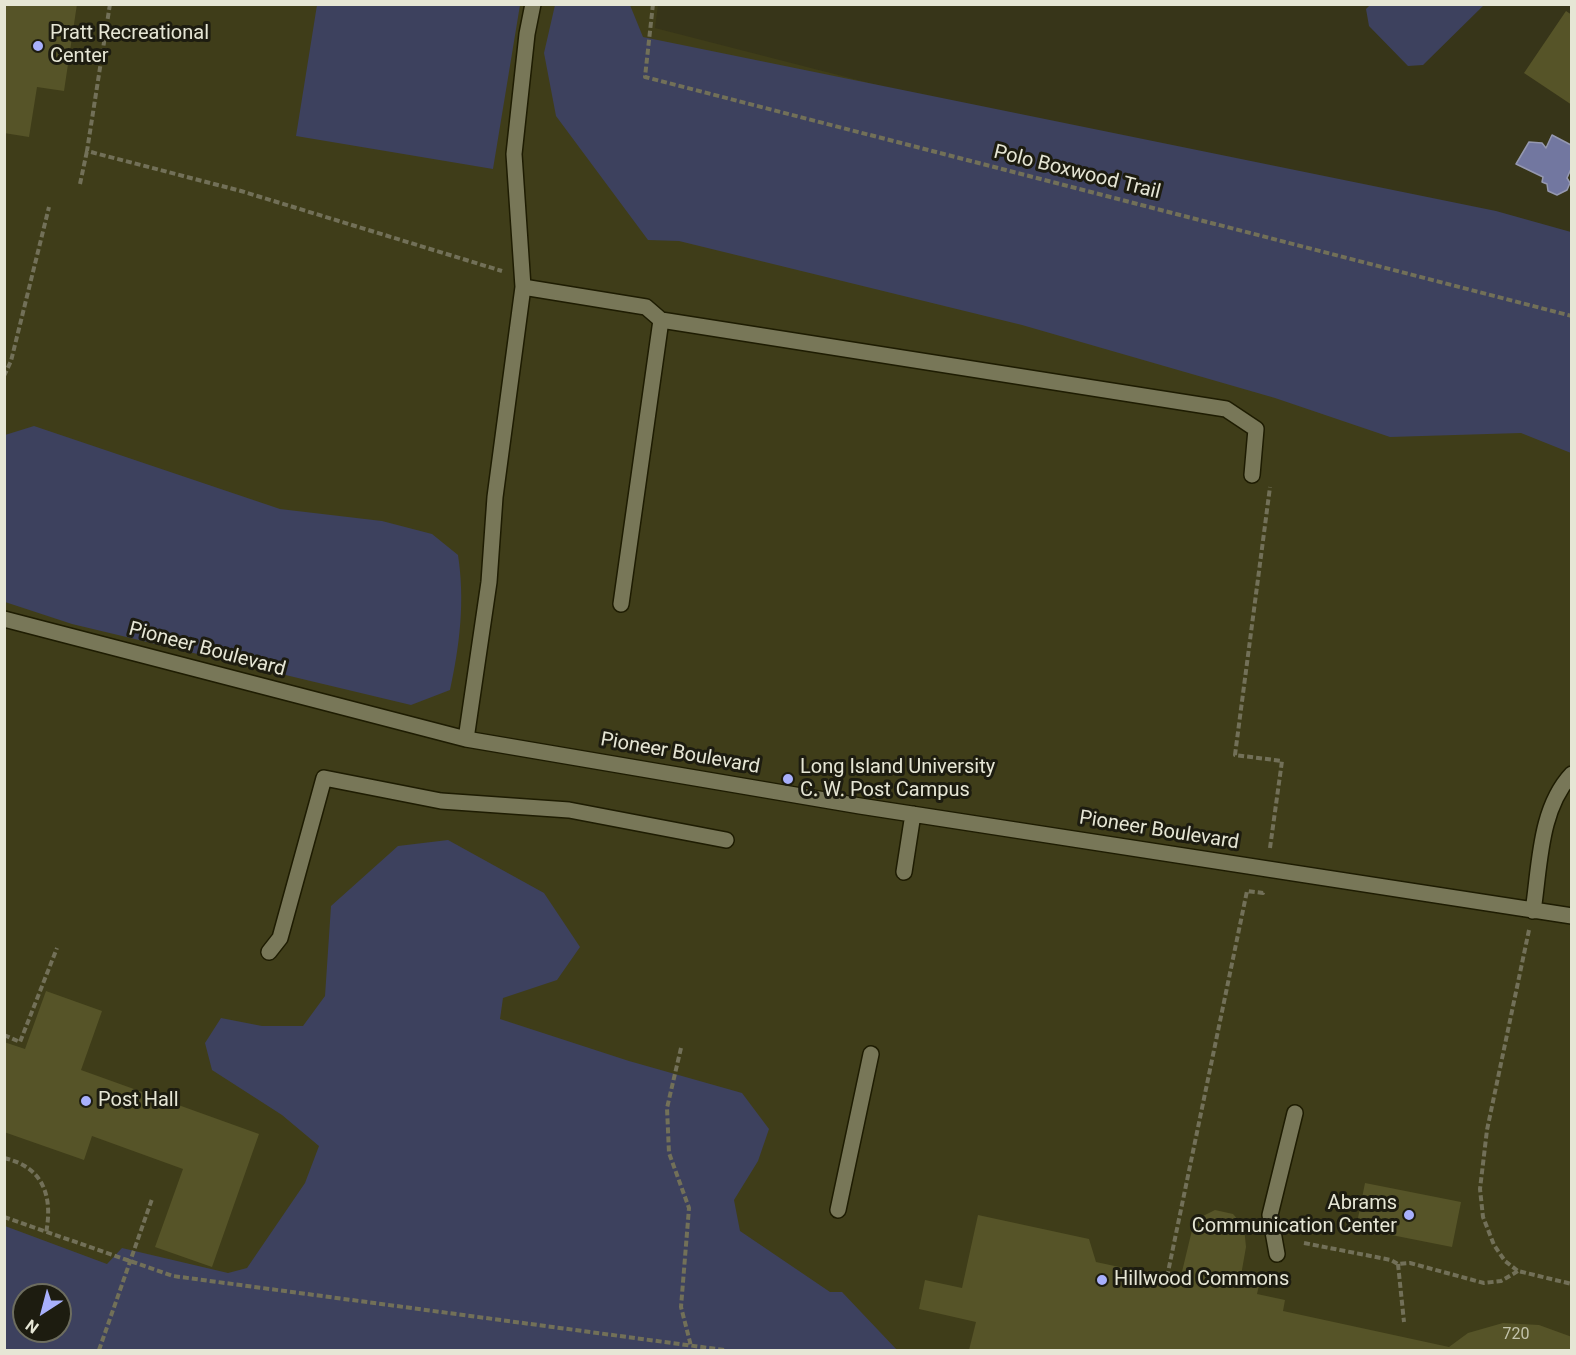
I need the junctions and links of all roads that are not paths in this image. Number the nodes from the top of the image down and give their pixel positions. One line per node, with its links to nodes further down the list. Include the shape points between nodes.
1 (533, 4): 2 (street, via 514,154)
2 (523, 282): 3 (street, via 646,307); 7 (street, via 495,497 489,582)
3 (661, 320): 4 (street, via 1226,409 1256,429); 5 (street)
4 (1252, 475)
5 (621, 604)
6 (4, 619): 7 (street, Pioneer Boulevard)
7 (466, 739): 9 (street, Pioneer Boulevard)
8 (1572, 774): 12 (street, via 1558,789 1548,817)
9 (913, 814): 11 (street); 12 (street, Pioneer Boulevard)
10 (726, 840): 14 (street, via 569,810 441,801 324,777 280,938)
11 (904, 872)
12 (1533, 911): 13 (street, Pioneer Boulevard)
13 (1572, 916)
14 (269, 952)
15 (871, 1054): 17 (street)
16 (1295, 1113): 18 (street, via 1270,1215)
17 (838, 1210)
18 (1277, 1254)

